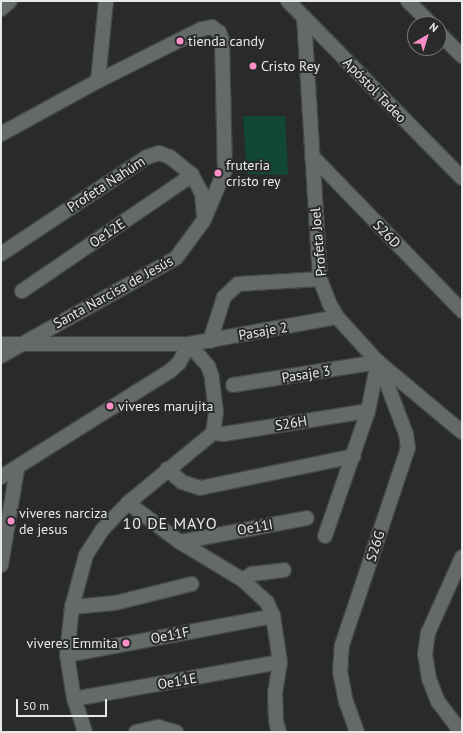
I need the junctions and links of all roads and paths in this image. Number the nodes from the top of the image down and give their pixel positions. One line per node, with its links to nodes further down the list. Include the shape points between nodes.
1 (10, 1): 5 (street)
2 (106, 1): 10 (street)
3 (288, 1): 7 (street, Apóstol Tadeo)
4 (408, 1): 6 (street)
5 (1, 9)
6 (423, 16)
7 (304, 17): 12 (street, Profeta Joel); 14 (street, Apóstol Tadeo)
8 (447, 41): 9 (street)
9 (462, 56)
10 (98, 81): 11 (street); 15 (street, Santa Narcisa de Jesús, via 202,29 212,27 219,32 222,40 225,170)
11 (1, 134)
12 (312, 156): 17 (street, Profeta Joel); 19 (street, S26D)
13 (192, 175): 15 (street, Profeta Nahúm, via 202,194); 16 (street, Profeta Nahúm, via 170,157 159,153 147,156); 18 (street, Oe12E)
14 (462, 178)
15 (204, 220): 22 (street, Santa Narcisa de Jesús, via 176,258)
16 (1, 254)
17 (320, 279): 20 (street, Profeta Joel); 21 (street, via 238,284 224,297)
18 (22, 291)
19 (462, 311)
20 (337, 317): 21 (street, Pasaje 2); 26 (street, Profeta Joel)
21 (210, 341): 24 (street, Pasaje 2)
22 (23, 342): 23 (street); 24 (street, Santa Narcisa de Jesús); 25 (street)
23 (1, 344)
24 (189, 344): 29 (street, via 208,366 212,376 216,412); 32 (street, via 179,363 170,371)
25 (1, 356)
26 (378, 362): 27 (street, Pasaje 3); 28 (street); 30 (street, Profeta Joel); 53 (street, S26G, via 406,434 408,448 342,645 340,672 346,702)
27 (233, 385)
28 (368, 411): 29 (street, S26H, via 224,434); 31 (street)
29 (213, 432): 33 (street)
30 (462, 432)
31 (354, 456): 33 (street, via 200,488 182,482); 37 (street)
32 (17, 469): 34 (street); 40 (street)
33 (167, 469): 35 (street)
34 (1, 477)
35 (128, 503): 38 (street); 44 (street, via 103,529 86,555)
36 (307, 518): 38 (street, Oe11I)
37 (325, 536)
38 (180, 542): 42 (street)
39 (462, 557): 54 (street, via 428,633 425,654 429,679 438,702)
40 (1, 565)
41 (284, 570): 42 (street, via 252,574)
42 (243, 580): 45 (street, via 267,602)
43 (192, 584): 44 (street, via 115,603)
44 (72, 606): 46 (street)
45 (273, 616): 46 (street, Oe11F); 47 (street)
46 (67, 655): 48 (street)
47 (280, 662): 48 (street, Oe11E); 52 (street, via 275,692)
48 (74, 699): 49 (street)
49 (85, 732)
50 (136, 732): 51 (street, via 158,727)
51 (176, 732)
52 (279, 732)
53 (357, 732)
54 (462, 732)

